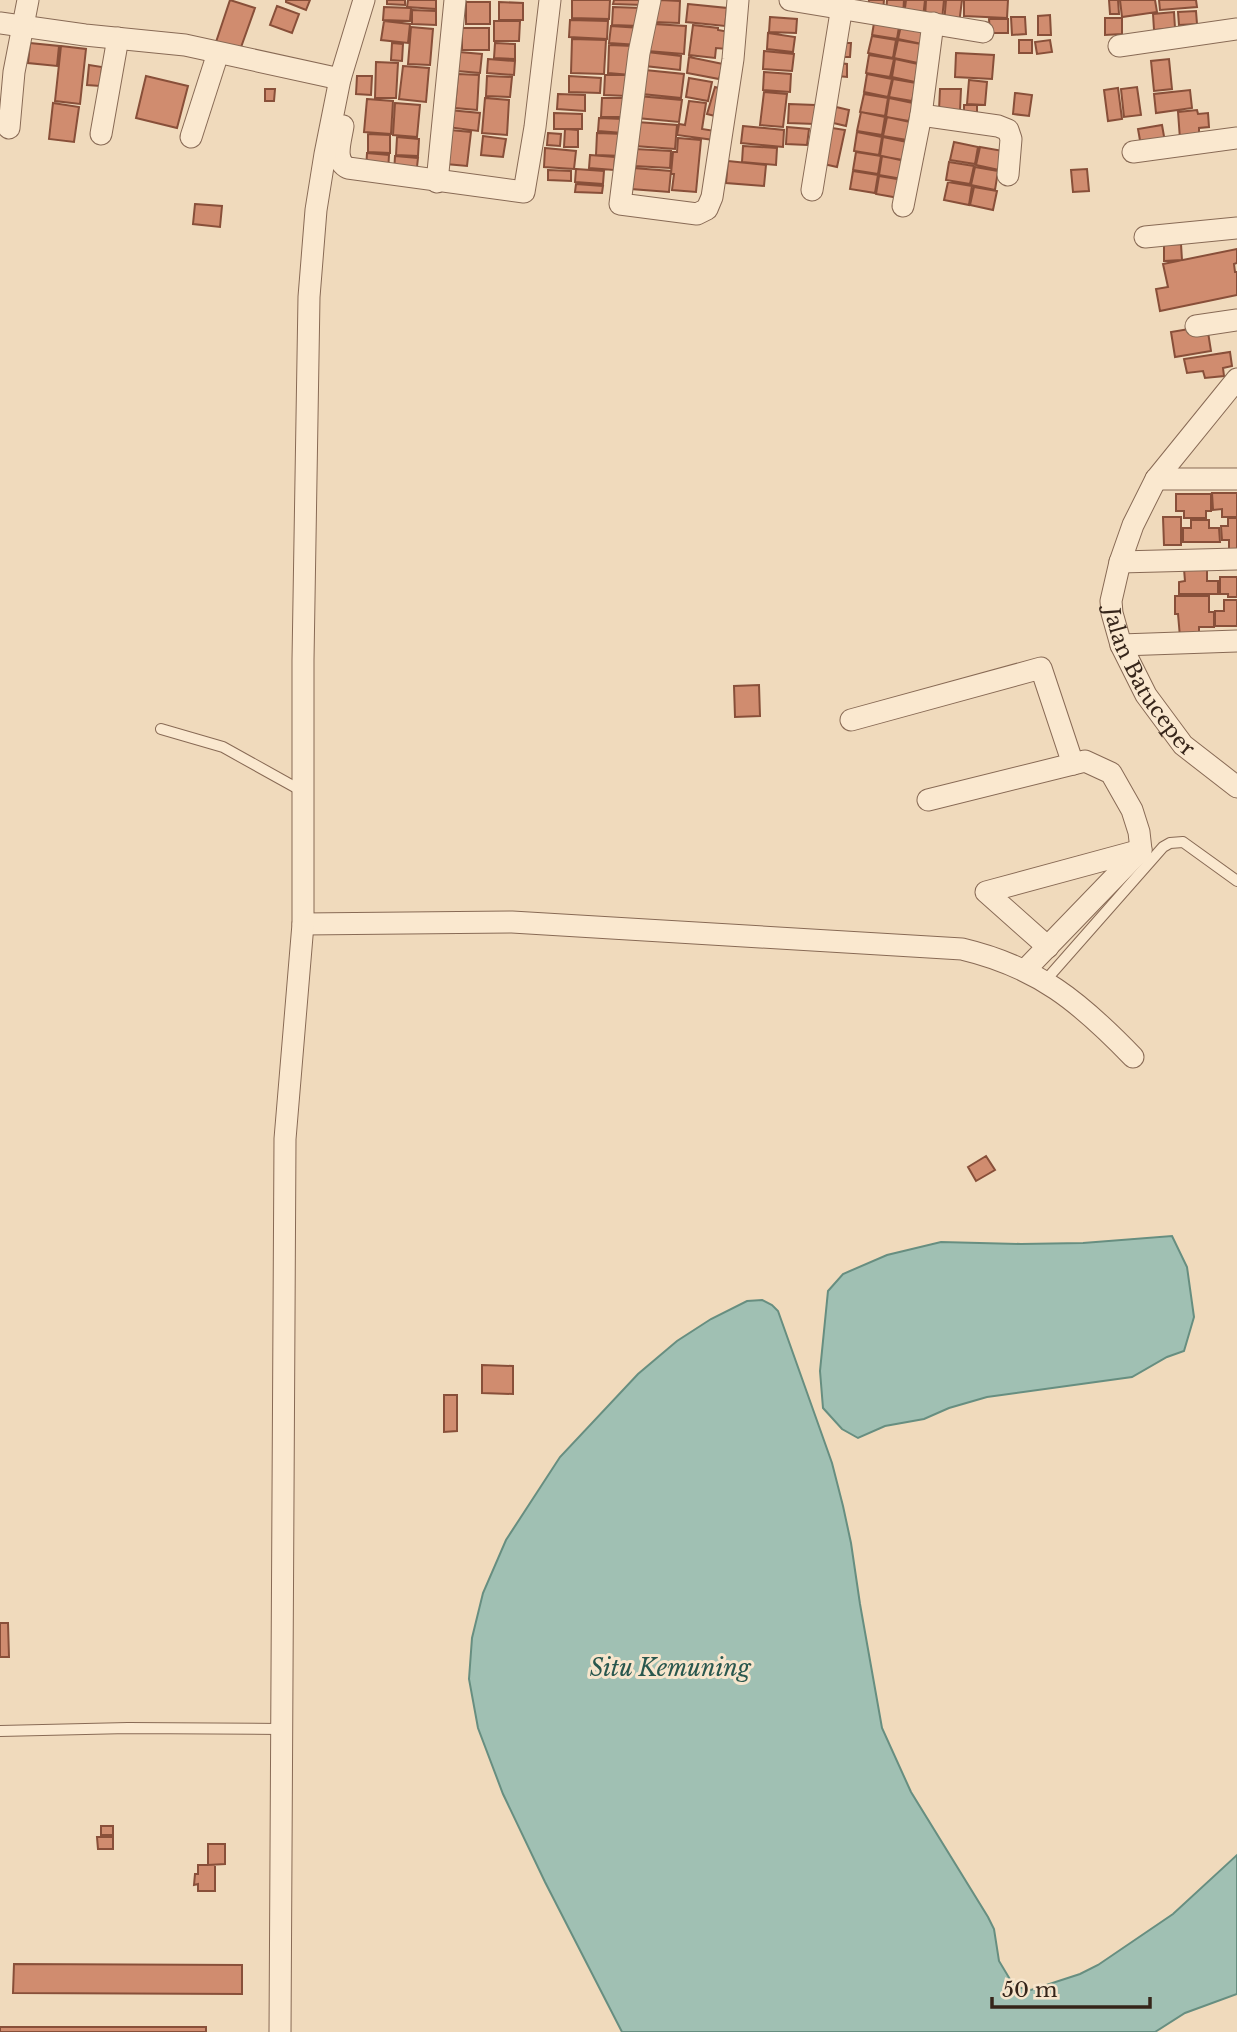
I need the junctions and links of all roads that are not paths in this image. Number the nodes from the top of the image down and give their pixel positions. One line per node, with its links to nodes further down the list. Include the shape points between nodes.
1 (28, 0): 12 (street)
2 (364, 0): 18 (street)
3 (374, 0): 26 (street, via 357,58 340,160 348,168)
4 (455, 0): 26 (street)
5 (550, 0): 26 (street, via 524,192)
6 (650, 0): 7 (street, via 620,204 700,214 711,203 715,184)
7 (738, 0)
8 (790, 0): 9 (street)
9 (843, 5): 11 (street); 27 (street)
10 (0, 23): 12 (street)
11 (933, 23): 14 (street); 19 (street)
12 (22, 27): 15 (street); 20 (street)
13 (1237, 29): 16 (street)
14 (983, 32)
15 (118, 38): 17 (street); 21 (street)
16 (1119, 46)
17 (219, 53): 18 (street); 22 (street)
18 (340, 79): 44 (street, via 316,210 309,297)
19 (921, 115): 25 (street, via 1008,130); 28 (street)
20 (9, 128)
21 (102, 134)
22 (191, 137)
23 (1237, 138): 24 (street)
24 (1133, 152)
25 (1009, 175)
26 (437, 181)
27 (812, 190)
28 (903, 206)
29 (1237, 228): 30 (street)
30 (1145, 237)
31 (1237, 320): 32 (street)
32 (1196, 326)
33 (1237, 379): 34 (street, Jalan Batuceper)
34 (1156, 479): 35 (street); 37 (street, Jalan Batuceper)
35 (1237, 479)
36 (1237, 559): 37 (street)
37 (1120, 562): 39 (street, Jalan Batuceper, via 1112,613)
38 (1237, 641): 39 (street)
39 (1121, 645): 43 (street, Jalan Batuceper, via 1146,695 1183,745)
40 (851, 720): 42 (street, via 1041,668)
41 (161, 729): 44 (lane, via 223,747)
42 (1073, 764): 45 (street); 46 (street, via 1085,761 1111,773 1132,810)
43 (1237, 787)
44 (302, 791): 48 (street)
45 (928, 800)
46 (1142, 850): 49 (street); 49 (street, via 986,892)
47 (1237, 880): 51 (lane, via 1184,842 1163,846)
48 (303, 924): 50 (street, via 512,922 863,942 962,949 993,956); 53 (street, via 285,1139)
49 (1048, 947): 50 (street)
50 (1025, 971): 51 (street)
51 (1045, 981): 52 (street, via 1093,1017)
52 (1133, 1057)
53 (282, 1729): 54 (lane); 55 (street)
54 (0, 1731)
55 (280, 2032)

